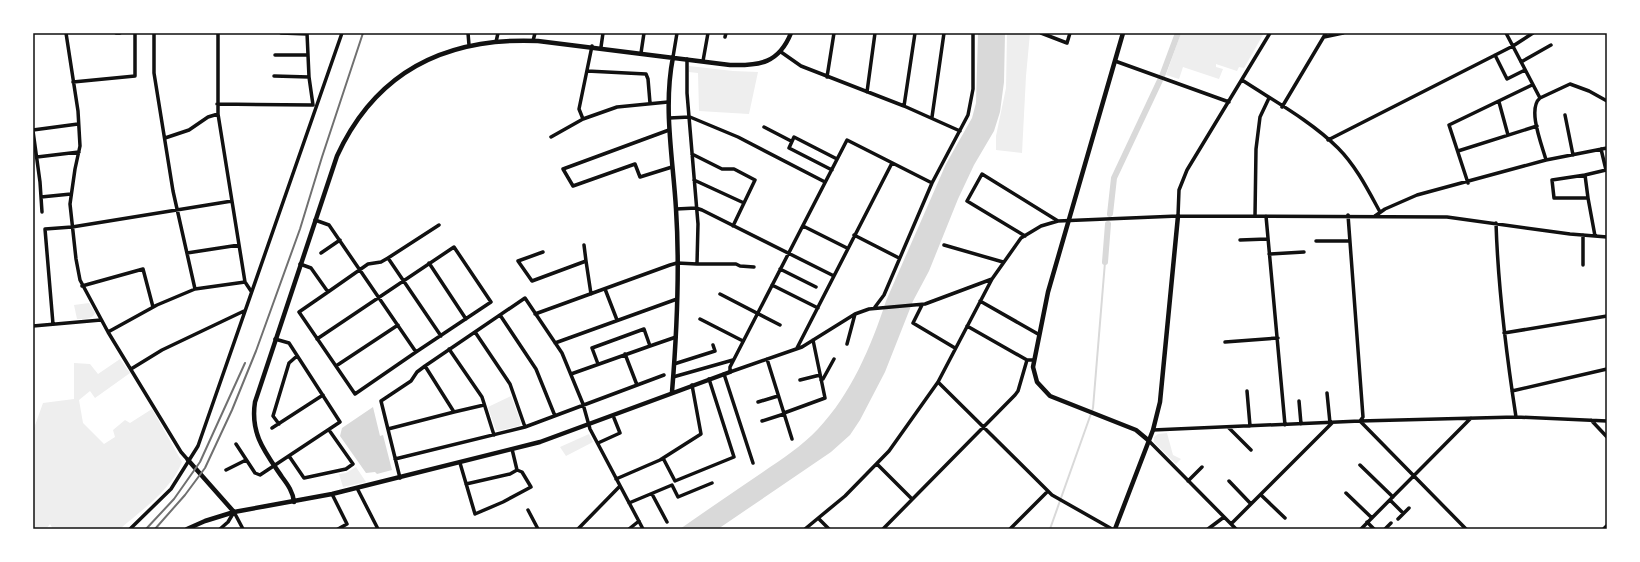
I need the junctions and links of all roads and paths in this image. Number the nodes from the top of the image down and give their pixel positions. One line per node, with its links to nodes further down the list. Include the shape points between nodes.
1 (66, 33): 55 (street)
2 (116, 33): 3 (street)
3 (120, 33)
4 (135, 33): 55 (street, via 135,76)
5 (154, 33): 83 (street, via 154,72)
6 (218, 33): 65 (street)
7 (282, 33): 8 (street)
8 (307, 33): 41 (street)
9 (342, 33): 69 (street)
10 (468, 33): 34 (street)
11 (498, 33): 33 (street)
12 (535, 33): 32 (street)
13 (603, 33): 38 (street)
14 (644, 33): 39 (street)
15 (677, 33): 44 (street)
16 (708, 33): 46 (street)
17 (791, 33): 40 (street)
18 (834, 33): 53 (street)
19 (875, 33): 57 (street)
20 (915, 33): 67 (street)
21 (944, 33): 73 (street)
22 (973, 33): 81 (street, via 972,101 966,121)
23 (1041, 33): 24 (street, via 1067,43)
24 (1070, 33)
25 (1123, 33): 47 (street)
26 (1270, 33): 54 (street)
27 (1326, 33): 31 (street)
28 (1343, 33): 31 (street)
29 (1506, 33): 37 (street)
30 (1533, 33): 37 (street)
31 (1324, 37): 68 (street)
32 (534, 41): 33 (street); 36 (street)
33 (496, 42): 34 (street)
34 (469, 45): 119 (street, via 416,66 389,85 371,102 342,145)
35 (1551, 45): 48 (street)
36 (592, 46): 38 (street); 50 (street)
37 (1513, 46): 43 (street); 48 (street)
38 (601, 47): 39 (street)
39 (641, 52): 44 (street)
40 (781, 52): 46 (street, via 756,64 730,65); 53 (street, via 801,66)
41 (308, 54): 42 (street); 52 (street)
42 (275, 55)
43 (1495, 55): 49 (street, via 1507,79); 85 (street)
44 (673, 57): 45 (street); 61 (street)
45 (687, 59): 46 (street); 72 (street)
46 (703, 61)
47 (1115, 62): 62 (street); 121 (street)
48 (1521, 62): 49 (street)
49 (1525, 70): 56 (street)
50 (587, 71): 64 (street, via 646,74); 75 (street, via 579,109)
51 (274, 76): 52 (street)
52 (309, 77): 66 (street)
53 (827, 77): 57 (street)
54 (1242, 80): 58 (street); 62 (street)
55 (73, 82): 76 (street)
56 (1532, 85): 59 (street); 63 (street)
57 (866, 92): 67 (street)
58 (1268, 98): 68 (street); 116 (street, via 1260,117 1257,142)
59 (1540, 98): 60 (street, via 1570,84); 77 (street, via 1536,101 1534,112)
60 (1607, 101)
61 (668, 102): 64 (street); 74 (street)
62 (1228, 102): 115 (street, via 1182,179)
63 (1499, 102): 82 (street); 89 (street, via 1449,125)
64 (650, 103): 75 (street, via 617,107)
65 (218, 104): 66 (street); 70 (street)
66 (313, 105): 69 (street)
67 (904, 106): 73 (street)
68 (1282, 107): 85 (street)
69 (316, 108): 168 (street)
70 (218, 114): 83 (street, via 208,117 189,130); 107 (street)
71 (1565, 115): 92 (street)
72 (690, 117): 74 (street); 91 (street); 101 (street, via 738,137)
73 (932, 117): 81 (street)
74 (669, 118): 80 (street)
75 (583, 119): 84 (street)
76 (78, 124): 79 (street); 90 (street)
77 (1537, 126): 82 (street); 95 (street)
78 (764, 127): 86 (street)
79 (33, 130): 93 (street)
80 (669, 130): 97 (street); 97 (street, via 564,169 574,186 635,164 640,177)
81 (960, 130): 102 (street)
82 (1508, 135): 89 (street)
83 (165, 138): 111 (street)
84 (551, 138)
85 (1328, 140): 113 (street, via 1338,148 1360,176)
86 (792, 141): 94 (street, via 794,138); 98 (street, via 788,148)
87 (1607, 148): 88 (street)
88 (1601, 149): 92 (street); 99 (street, via 1606,170)
89 (1458, 151): 103 (street)
90 (79, 152): 93 (street); 104 (street)
91 (692, 154): 100 (street); 108 (street, via 722,169 734,169 755,180)
92 (1573, 155): 95 (street)
93 (36, 157): 105 (street)
94 (837, 159): 96 (street, via 847,140); 98 (street)
95 (1546, 160): 103 (street)
96 (892, 163): 102 (street); 127 (street)
97 (672, 167): 110 (street)
98 (832, 170): 101 (street)
99 (1585, 175): 106 (street); 106 (street, via 1552,180 1554,198)
100 (694, 180): 108 (street); 109 (street)
101 (825, 182): 125 (street)
102 (932, 183): 148 (street)
103 (1468, 183): 113 (street, via 1417,195)
104 (71, 194): 105 (street); 126 (street)
105 (41, 197): 112 (street)
106 (1588, 198): 130 (street)
107 (232, 201): 111 (street); 138 (street)
108 (744, 203): 124 (street)
109 (696, 208): 110 (street); 124 (street); 154 (street)
110 (676, 209): 152 (street)
111 (178, 210): 126 (street); 143 (street)
112 (42, 212)
113 (1380, 212): 118 (street)
114 (1348, 215): 117 (street); 118 (street); 136 (street)
115 (1178, 216): 116 (street); 121 (street); 271 (street, via 1163,379)
116 (1255, 216): 117 (street)
117 (1266, 216): 132 (street)
118 (1375, 216): 122 (street, via 1447,217)
119 (315, 220): 133 (street, via 329,225); 153 (street)
120 (1058, 221): 121 (street); 129 (street, via 1040,226); 129 (street, via 982,174 967,201)
121 (1068, 221): 197 (street)
122 (1496, 223): 128 (street); 196 (street)
123 (439, 225): 147 (street)
124 (733, 226): 145 (street)
125 (803, 226): 140 (street); 145 (street)
126 (72, 227): 164 (street); 189 (street, via 45,229)
127 (854, 235): 140 (street); 148 (street)
128 (1583, 235): 130 (street); 155 (street)
129 (1025, 236): 150 (street)
130 (1595, 236): 131 (street)
131 (1607, 236)
132 (1268, 239): 134 (street); 146 (street)
133 (340, 240): 144 (street); 158 (street)
134 (1240, 240)
135 (1316, 241): 136 (street)
136 (1350, 241): 257 (street, via 1363,417)
137 (584, 244): 149 (street)
138 (239, 245): 143 (street); 162 (street)
139 (944, 245): 150 (street)
140 (847, 248): 159 (street)
141 (543, 252): 149 (street, via 518,261 532,281)
142 (1304, 252): 146 (street)
143 (187, 253): 166 (street)
144 (321, 253)
145 (789, 253): 157 (street); 159 (street)
146 (1268, 254): 200 (street)
147 (388, 258): 158 (street, via 368,264); 161 (street)
148 (899, 258): 176 (street)
149 (586, 261): 170 (street)
150 (1003, 262): 160 (street)
151 (429, 263): 161 (street); 185 (street); 185 (street, via 454,247 491,302)
152 (677, 263): 154 (street); 167 (street); 173 (street)
153 (300, 264): 169 (street, via 310,268); 201 (street)
154 (697, 264): 156 (street, via 736,264)
155 (1583, 265)
156 (754, 267)
157 (780, 269): 163 (street); 165 (street)
158 (360, 270): 169 (street); 172 (street)
159 (834, 276): 178 (street)
160 (992, 279): 174 (street); 175 (street)
161 (403, 281): 172 (street); 198 (street)
162 (245, 282): 166 (street); 168 (street)
163 (772, 285): 178 (street); 181 (street)
164 (82, 286): 177 (street, via 143,269); 187 (street)
165 (816, 287)
166 (195, 289): 177 (street)
167 (605, 289): 170 (street); 188 (street)
168 (251, 291): 179 (street)
169 (328, 292): 202 (street, via 299,312)
170 (591, 294): 180 (street)
171 (720, 294): 181 (street)
172 (378, 297): 190 (street); 202 (street)
173 (676, 299): 188 (street); 199 (street)
174 (980, 301): 193 (street); 197 (street)
175 (920, 305): 176 (street); 211 (street, via 913,323)
176 (878, 307): 182 (street)
177 (153, 308): 194 (street)
178 (818, 308): 210 (street)
179 (244, 311): 225 (street, via 156,353); 283 (street, via 198,446)
180 (535, 314): 183 (street, via 525,298); 206 (street)
181 (757, 314): 191 (street); 204 (street)
182 (855, 314): 203 (street); 207 (street)
183 (500, 315): 195 (street); 251 (street, via 536,369)
184 (1607, 316): 196 (street)
185 (466, 318): 198 (street)
186 (700, 319): 204 (street)
187 (101, 320): 189 (street); 194 (street)
188 (617, 320): 206 (street)
189 (53, 324): 192 (street)
190 (398, 325): 213 (street); 223 (street)
191 (780, 325)
192 (35, 326)
193 (967, 326): 211 (street); 219 (street)
194 (108, 332): 225 (street)
195 (475, 332): 212 (street); 265 (street, via 510,384)
196 (1504, 333): 240 (street)
197 (1038, 334): 220 (street)
198 (441, 336): 213 (street)
199 (676, 337): 209 (street); 222 (street)
200 (1278, 338): 205 (street); 263 (street)
201 (275, 339): 215 (street, via 289,343); 289 (street, via 253,413 255,432)
202 (317, 339): 223 (street)
203 (813, 340): 210 (street); 231 (street)
204 (743, 341): 218 (street)
205 (1224, 342)
206 (555, 343): 228 (street)
207 (847, 344)
208 (713, 345): 222 (street, via 715,351)
209 (650, 346): 214 (street); 221 (street, via 644,329 592,348)
210 (797, 348): 216 (street)
211 (956, 348): 236 (street)
212 (450, 349): 224 (street); 248 (street, via 482,397)
213 (416, 352): 223 (street, via 355,394)
214 (625, 354): 221 (street); 237 (street)
215 (298, 356): 243 (street); 260 (street, via 289,363 273,416)
216 (767, 359): 227 (street); 244 (street)
217 (834, 359): 235 (street)
218 (733, 360): 227 (street); 232 (street)
219 (1027, 360): 220 (street); 266 (street, via 1018,391)
220 (1034, 360): 275 (street, via 1034,375 1044,390 1058,400 1140,432)
221 (598, 364): 228 (street)
222 (674, 364): 232 (street)
223 (336, 366)
224 (424, 366): 249 (street); 269 (street, via 411,381 382,401)
225 (131, 369): 283 (street, via 180,452)
226 (1607, 369): 240 (street)
227 (730, 372): 229 (street)
228 (571, 374): 247 (street)
229 (724, 374): 233 (street); 285 (street)
230 (664, 375): 237 (street)
231 (820, 375): 234 (street); 235 (street)
232 (673, 377): 241 (street)
233 (709, 379): 238 (street); 281 (street, via 734,457 675,481)
234 (800, 380)
235 (821, 380): 250 (street, via 825,398)
236 (938, 382): 266 (street); 287 (street, via 899,438)
237 (637, 385): 247 (street)
238 (692, 385): 241 (street); 281 (street, via 702,434)
239 (1247, 390): 264 (street)
240 (1512, 391): 252 (street)
241 (672, 392): 261 (street)
242 (1327, 393): 259 (street)
243 (323, 395): 260 (street); 270 (street, via 340,422)
244 (778, 396): 246 (street); 250 (street)
245 (1299, 401): 262 (street)
246 (758, 402)
247 (584, 404): 251 (street); 261 (street)
248 (484, 405): 249 (street); 272 (street)
249 (454, 412): 269 (street)
250 (784, 413): 256 (street); 274 (street)
251 (555, 416): 265 (street)
252 (1516, 417): 254 (street); 255 (street)
253 (614, 418): 276 (street, via 620,433)
254 (1471, 418): 257 (street); 293 (street)
255 (1591, 420): 258 (street); 273 (street)
256 (762, 421)
257 (1360, 421): 259 (street); 293 (street)
258 (1607, 421)
259 (1331, 422): 262 (street); 306 (street)
260 (279, 424): 268 (street)
261 (588, 424): 276 (street); 278 (street)
262 (1301, 424): 263 (street)
263 (1285, 425): 264 (street)
264 (1250, 426): 267 (street)
265 (525, 427): 272 (street)
266 (984, 427): 302 (street); 308 (street)
267 (1228, 427): 271 (street); 279 (street)
268 (272, 428)
269 (388, 429): 282 (street)
270 (329, 430): 280 (street); 280 (street, via 353,464 346,469 304,478)
271 (1152, 430): 275 (street)
272 (494, 435): 282 (street)
273 (1607, 437)
274 (792, 439)
275 (1148, 440): 296 (street); 341 (street)
276 (598, 443): 295 (street)
277 (236, 444): 284 (street)
278 (512, 450): 286 (street); 292 (street)
279 (1251, 450)
280 (289, 456): 289 (street)
281 (663, 458): 295 (street)
282 (396, 459): 294 (street)
283 (188, 460): 314 (street); 327 (street, via 179,480)
284 (246, 460): 289 (street, via 255,473 260,475); 291 (street)
285 (753, 462)
286 (460, 463): 294 (street); 299 (street)
287 (877, 464): 308 (street); 319 (street)
288 (1360, 465): 307 (street)
289 (275, 466): 309 (street, via 291,489)
290 (1202, 467): 296 (street)
291 (226, 470)
292 (516, 470): 299 (street, via 510,474); 299 (street, via 522,472 531,487 475,514)
293 (1414, 475): 307 (street); 347 (street)
294 (400, 478): 301 (street)
295 (616, 479): 300 (street)
296 (1188, 481): 316 (street)
297 (1229, 481): 311 (street)
298 (712, 483): 305 (street, via 678,497 672,485)
299 (466, 484)
300 (620, 486): 310 (street); 334 (street)
301 (357, 488): 304 (street); 332 (street)
302 (1048, 491): 340 (street); 341 (street)
303 (1346, 493): 318 (street)
304 (332, 494): 309 (street); 331 (street, via 348,524)
305 (652, 494): 310 (street); 322 (street)
306 (1261, 495): 311 (street); 317 (street)
307 (1391, 498): 315 (street); 318 (street)
308 (912, 499): 339 (street)
309 (294, 502): 314 (street)
310 (629, 503): 321 (street)
311 (1251, 504): 325 (street)
312 (1409, 508): 315 (street)
313 (528, 510): 333 (street)
314 (234, 512): 326 (street); 329 (street); 330 (street)
315 (1403, 513): 320 (street)
316 (1224, 517): 325 (street); 342 (street)
317 (1285, 518)
318 (1372, 518): 323 (street)
319 (819, 519): 337 (street); 338 (street)
320 (1398, 519)
321 (639, 521): 335 (street); 336 (street)
322 (667, 522)
323 (1367, 522): 344 (street); 345 (street)
324 (1391, 523): 346 (street)
325 (1231, 524): 343 (street)
326 (195, 527): 328 (street)
327 (130, 529)
328 (188, 529)
329 (220, 529)
330 (243, 529)
331 (338, 529)
332 (378, 529)
333 (538, 529)
334 (578, 529)
335 (629, 529)
336 (643, 529)
337 (805, 529)
338 (829, 529)
339 (883, 529)
340 (1010, 529)
341 (1113, 529)
342 (1208, 529)
343 (1236, 529)
344 (1361, 529)
345 (1374, 529)
346 (1385, 529)
347 (1466, 529)

